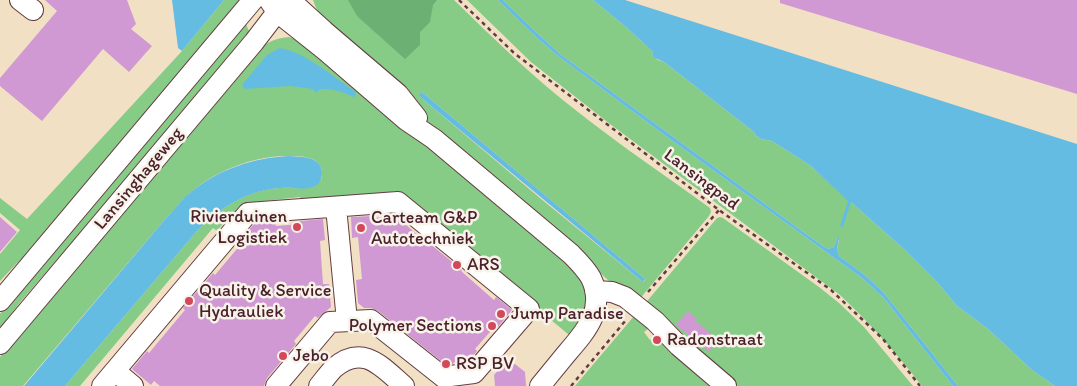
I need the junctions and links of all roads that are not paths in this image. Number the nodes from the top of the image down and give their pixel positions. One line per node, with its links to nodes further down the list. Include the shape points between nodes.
1 (253, 0): 5 (street, Lansinghageweg)
2 (281, 3): 4 (street, Lansinghageweg, via 324,31 398,94 434,139 571,254 585,268); 7 (street, Lansinghageweg, via 254,42)
3 (336, 207): 6 (street); 6 (street, via 398,202 529,308 474,373 443,377 371,320); 8 (street, via 248,213)
4 (595, 291): 14 (street, Lansinghageweg, via 595,309 586,331); 15 (street, via 619,294 638,306)
5 (0, 301)
6 (347, 321): 11 (street, via 330,322)
7 (0, 344)
8 (115, 371): 9 (street); 10 (street)
9 (102, 386)
10 (133, 386)
11 (276, 386)
12 (319, 386): 13 (street, via 334,368 348,359 361,356 374,361)
13 (404, 386)
14 (540, 386)
15 (726, 386)

